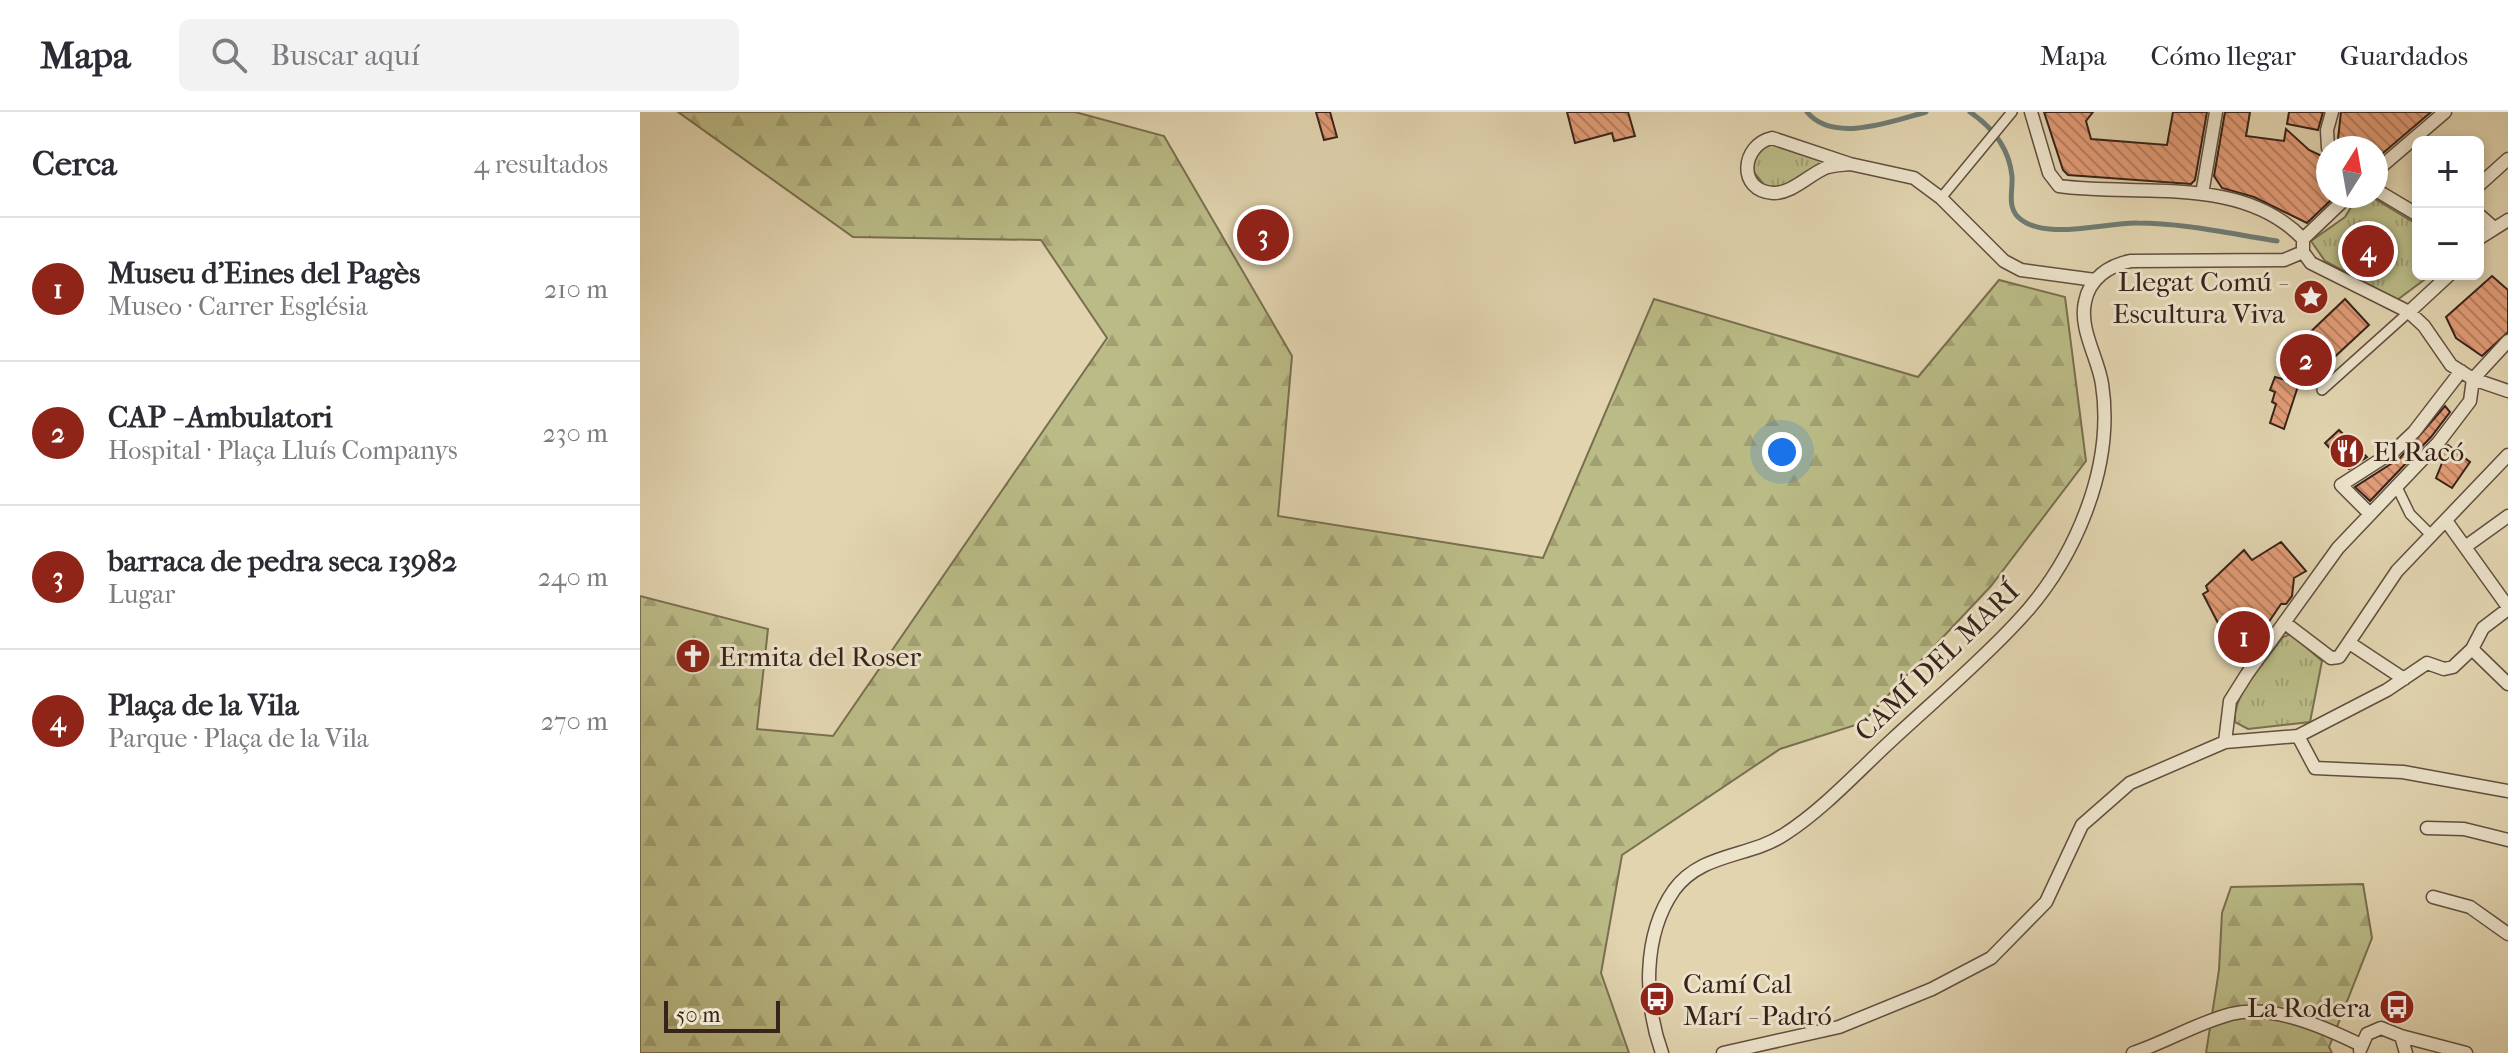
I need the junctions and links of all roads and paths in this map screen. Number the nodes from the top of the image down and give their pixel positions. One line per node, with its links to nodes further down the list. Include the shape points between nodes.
1 (2012, 112): 15 (street)
2 (2031, 112): 13 (street, via 2049,173 2059,186)
3 (2216, 112): 13 (street)
4 (2332, 112): 7 (street)
5 (2341, 112): 7 (street)
6 (2445, 112): 10 (street)
7 (2327, 130): 8 (street)
8 (2327, 136)
9 (2508, 159): 12 (street)
10 (2388, 161)
11 (1850, 164): 11 (street, via 1772,138 1750,151 1746,170 1755,186 1773,193 1830,166); 15 (street, via 1914,178)
12 (2484, 181)
13 (2202, 194): 22 (street, via 2262,212)
14 (2388, 197): 17 (street)
15 (1941, 198): 23 (street, via 2012,265)
16 (2337, 208): 22 (street)
17 (2412, 211)
18 (2484, 219): 20 (street)
19 (2508, 220): 20 (street)
20 (2494, 228): 21 (street)
21 (2484, 235)
22 (2303, 245): 23 (street, via 2284,260 2131,261 2112,266); 25 (street, via 2311,263)
23 (2095, 280): 53 (street, CAMÍ DEL MARÍ, via 2085,298 2084,316 2102,382 2103,439 2089,498 2069,547 2013,627 1822,805 1783,836 1700,866 1676,888 1659,923 1650,967 1651,1009)
24 (2444, 280): 25 (street)
25 (2409, 312): 27 (street, via 2445,360); 29 (street)
26 (2508, 341): 28 (street)
27 (2461, 371): 28 (street); 33 (street, via 2394,451 2341,485)
28 (2473, 379): 30 (street); 32 (street, via 2470,401)
29 (2322, 390)
30 (2508, 391)
31 (2508, 455): 35 (street)
32 (2396, 485): 33 (street); 36 (street, via 2410,514)
33 (2369, 513): 39 (street)
34 (2508, 516): 37 (street)
35 (2447, 522): 36 (street); 37 (street)
36 (2432, 536): 40 (street, via 2397,571)
37 (2465, 547): 38 (street)
38 (2508, 608): 41 (street, via 2483,628)
39 (2285, 623): 40 (street, via 2331,658); 45 (street, via 2234,694)
40 (2351, 644): 42 (street)
41 (2472, 649): 42 (street, via 2449,670 2427,663); 43 (street)
42 (2404, 679): 44 (street)
43 (2508, 684)
44 (2298, 736): 45 (street); 46 (street, via 2315,768 2403,772)
45 (2225, 742): 54 (street, via 2130,783 2098,809 2076,835 2046,902 1991,958 1839,1027)
46 (2508, 791)
47 (2427, 828): 48 (street, via 2464,829)
48 (2508, 840)
49 (2433, 897): 50 (street, via 2470,907)
50 (2508, 934)
51 (2401, 1036): 52 (street, via 2389,1029 2374,1030); 56 (street); 57 (street)
52 (2361, 1049): 55 (street, via 2285,1017 2251,1012 2224,1016)
53 (1662, 1053)
54 (1723, 1053)
55 (2133, 1053)
56 (2406, 1053)
57 (2466, 1053)

